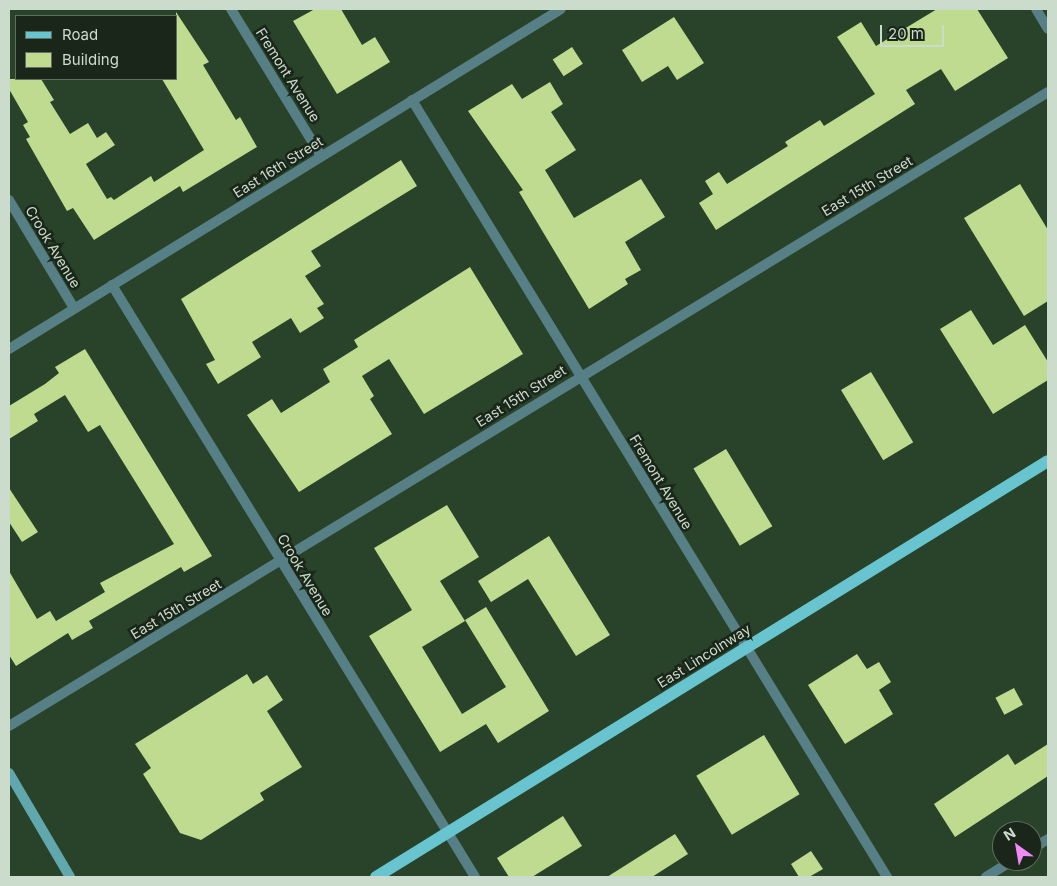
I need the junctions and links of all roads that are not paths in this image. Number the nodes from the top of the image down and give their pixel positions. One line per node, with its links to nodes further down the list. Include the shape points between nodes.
1 (231, 9): 7 (street, Fremont Avenue)
2 (561, 9): 6 (street, East 16th Street)
3 (1036, 9): 4 (street)
4 (1048, 29)
5 (1048, 92): 12 (street, East 15th Street)
6 (412, 100): 7 (street, East 16th Street); 12 (street, Fremont Avenue)
7 (321, 156): 9 (street, East 16th Street)
8 (9, 200): 10 (street, Crook Avenue)
9 (112, 285): 10 (street, East 16th Street); 14 (street, Crook Avenue)
10 (74, 308): 11 (street, East 16th Street)
11 (9, 349)
12 (581, 376): 14 (street, East 15th Street); 15 (street, Fremont Avenue)
13 (1048, 461): 15 (main road, East Lincolnway)
14 (280, 561): 16 (street, East 15th Street); 18 (street, Crook Avenue)
15 (746, 648): 18 (main road, East Lincolnway); 22 (street, Fremont Avenue)
16 (9, 726)
17 (10, 778): 19 (main road)
18 (448, 833): 20 (main road, East Lincolnway); 21 (street, Crook Avenue)
19 (70, 877)
20 (376, 877)
21 (475, 877)
22 (887, 877)

